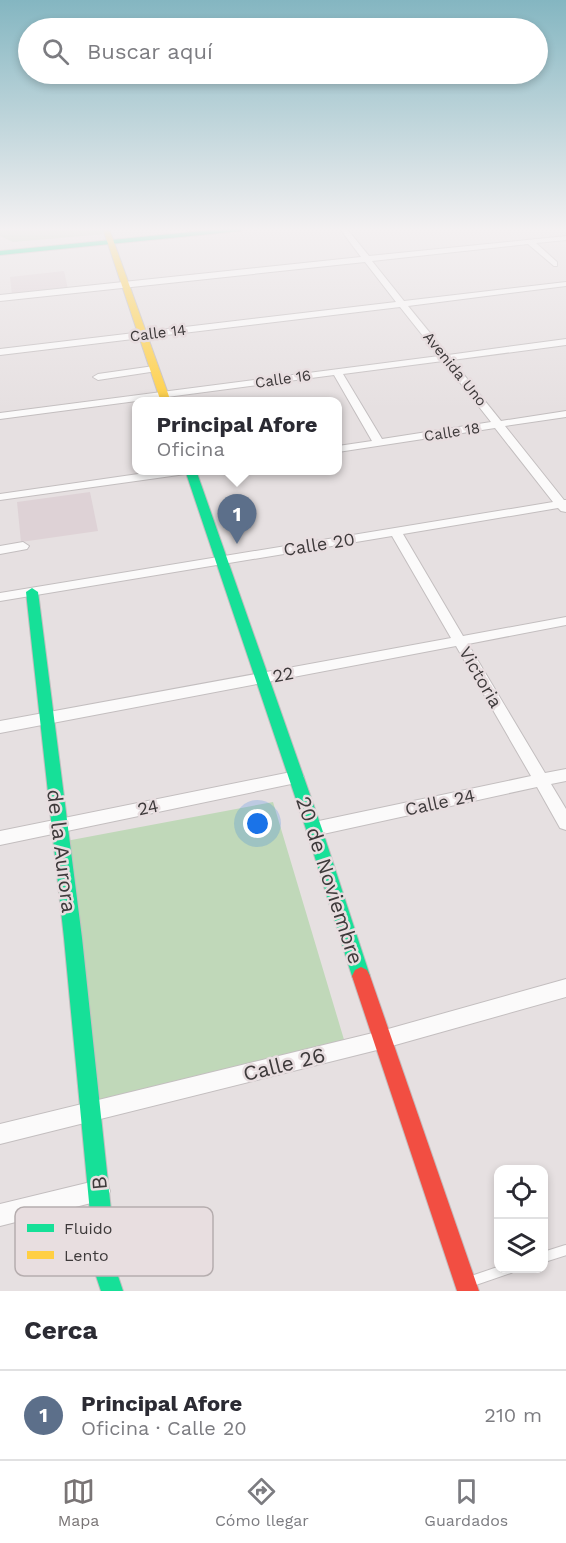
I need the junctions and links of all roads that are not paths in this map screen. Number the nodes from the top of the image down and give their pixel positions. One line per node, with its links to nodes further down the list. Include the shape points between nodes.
1 (78, 289): 5 (street)
2 (127, 289): 7 (main road)
3 (392, 289): 6 (street, Avenida Uno)
4 (523, 289): 6 (street, Calle 14)
5 (0, 298)
6 (403, 304): 7 (street, Calle 14); 10 (street, Avenida Uno)
7 (142, 335): 9 (street, Calle 14); 11 (main road)
8 (566, 342): 10 (street, Calle 16)
9 (0, 352)
10 (446, 357): 12 (street, Calle 16); 19 (street, Avenida Uno)
11 (154, 369): 13 (street); 14 (main road)
12 (337, 372): 15 (street, Calle 16); 20 (street)
13 (98, 377)
14 (164, 397)
15 (178, 397)
16 (132, 402): 18 (street, Calle 16)
17 (566, 414): 19 (street, Calle 18)
18 (0, 416)
19 (499, 425): 20 (street, Calle 18); 25 (street, Avenida Uno)
20 (379, 443): 21 (street, Calle 18)
21 (342, 448)
22 (160, 475): 24 (street)
23 (192, 475): 29 (main road, 20 de Noviembre)
24 (0, 496)
25 (564, 506): 26 (street, Calle 20)
26 (395, 531): 29 (street, Calle 20); 33 (street, Victoria)
27 (23, 546): 28 (street)
28 (0, 550)
29 (221, 560): 30 (street, Calle 20); 34 (main road, 20 de Noviembre)
30 (32, 592): 31 (street, Calle 20); 35 (main road, de la Aurora)
31 (0, 597)
32 (566, 621): 33 (street, 22)
33 (461, 641): 34 (street, 22); 39 (street, Victoria)
34 (262, 678): 35 (street, 22); 38 (main road, 20 de Noviembre)
35 (45, 719): 36 (street, 22); 41 (main road, de la Aurora)
36 (0, 727)
37 (566, 775): 39 (street, Calle 24)
38 (296, 777): 41 (street, 24); 42 (main road, 20 de Noviembre)
39 (542, 780): 40 (street, Victoria); 42 (street, Calle 24)
40 (566, 823)
41 (60, 825): 43 (street, 24); 46 (main road, de la Aurora)
42 (314, 829): 45 (main road, 20 de Noviembre)
43 (0, 838)
44 (566, 988): 45 (street, Calle 26)
45 (381, 1040): 46 (street, Calle 26); 57 (main road, 20 de Noviembre)
46 (92, 1111): 47 (street, Calle 26); 48 (main road, B)
47 (0, 1134)
48 (99, 1191): 49 (street); 50 (main road, B)
49 (33, 1207)
50 (101, 1207)
51 (15, 1211): 52 (street)
52 (0, 1215)
53 (566, 1250): 54 (lane)
54 (548, 1255)
55 (500, 1273): 57 (lane)
56 (107, 1276): 58 (main road, B)
57 (467, 1287)
58 (112, 1291)

